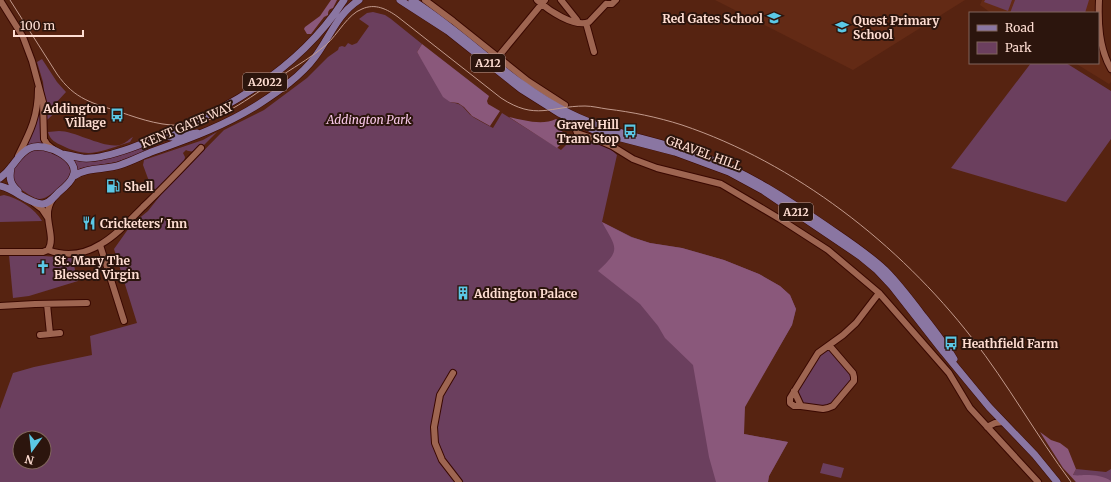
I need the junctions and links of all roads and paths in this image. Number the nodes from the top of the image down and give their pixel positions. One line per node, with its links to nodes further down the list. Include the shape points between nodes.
1 (0, 0): 19 (street, via 23,37)
2 (344, 0): 25 (main road, KENT GATE WAY / A2022, via 309,44 266,81 222,109)
3 (359, 0): 23 (main road, KENT GATE WAY / A2022, via 341,16 315,57 300,73 260,103)
4 (400, 0): 22 (main road, GRAVEL HILL / A212, via 448,31 521,89)
5 (412, 0): 20 (main road, GRAVEL HILL / A212, via 452,27 524,85)
6 (425, 0): 17 (street, GRAVEL HILL)
7 (561, 0): 13 (street)
8 (616, 0): 11 (street, via 612,4)
9 (1099, 0): 12 (street)
10 (541, 1): 13 (street, via 565,19); 17 (street)
11 (605, 2): 14 (street)
12 (1098, 12)
13 (576, 22): 14 (street)
14 (586, 23): 16 (street)
15 (1099, 30): 18 (street)
16 (594, 52)
17 (498, 57): 20 (street, GRAVEL HILL)
18 (1111, 69)
19 (38, 84): 24 (street, via 44,106); 30 (street, via 38,104 33,125)
20 (547, 98): 21 (street, GRAVEL HILL); 52 (main road, GRAVEL HILL / A212, via 573,115 601,127 683,149 727,166 752,177 778,194 883,269 912,301 948,349)
21 (565, 105)
22 (577, 127): 42 (street, GRAVEL HILL, via 576,132 580,135 612,146 633,159 657,168 721,184 828,250); 52 (main road, GRAVEL HILL / A212, via 675,152 711,165 741,178 776,199 860,256 881,274)
23 (203, 133): 25 (main road); 32 (main road, KENT GATE WAY / A2022, via 120,165 81,171)
24 (44, 134): 27 (street, via 47,144); 29 (street, via 60,149)
25 (164, 136): 29 (main road, KENT GATE WAY / A2022, via 110,154 84,158)
26 (201, 148): 39 (street, via 189,156 128,222)
27 (55, 150): 28 (main road); 30 (main road, via 34,146)
28 (62, 154): 29 (main road, KENT GATE WAY / A2022); 32 (main road, via 73,166)
29 (75, 156)
30 (15, 161): 31 (main road)
31 (11, 168): 33 (main road); 35 (main road, via 10,181)
32 (74, 176): 36 (main road)
33 (0, 178)
34 (0, 186): 35 (main road)
35 (22, 195): 37 (main road)
36 (53, 198): 37 (main road, via 46,203); 38 (street, via 49,205)
37 (34, 202): 38 (street)
38 (48, 218): 40 (street, via 51,243)
39 (100, 245): 40 (street, via 73,254); 46 (street)
40 (48, 250): 41 (street)
41 (0, 252)
42 (879, 294): 50 (street, via 856,323); 54 (street, GRAVEL HILL, via 949,373 970,408)
43 (87, 303): 44 (street)
44 (47, 304): 45 (street); 48 (street)
45 (0, 306)
46 (124, 321)
47 (60, 333): 48 (street)
48 (50, 334): 49 (street)
49 (40, 335)
50 (829, 345): 50 (street, via 853,373 854,381 833,406 823,409 794,406 790,403 794,391 818,353)
51 (453, 374): 55 (street, via 440,396 434,427 435,442 442,460)
52 (964, 377): 53 (main road, GRAVEL HILL / A212)
53 (1003, 422): 54 (street); 57 (main road, GRAVEL HILL / A212)
54 (988, 427): 56 (street, GRAVEL HILL)
55 (459, 482)
56 (1038, 482)
57 (1057, 482)

